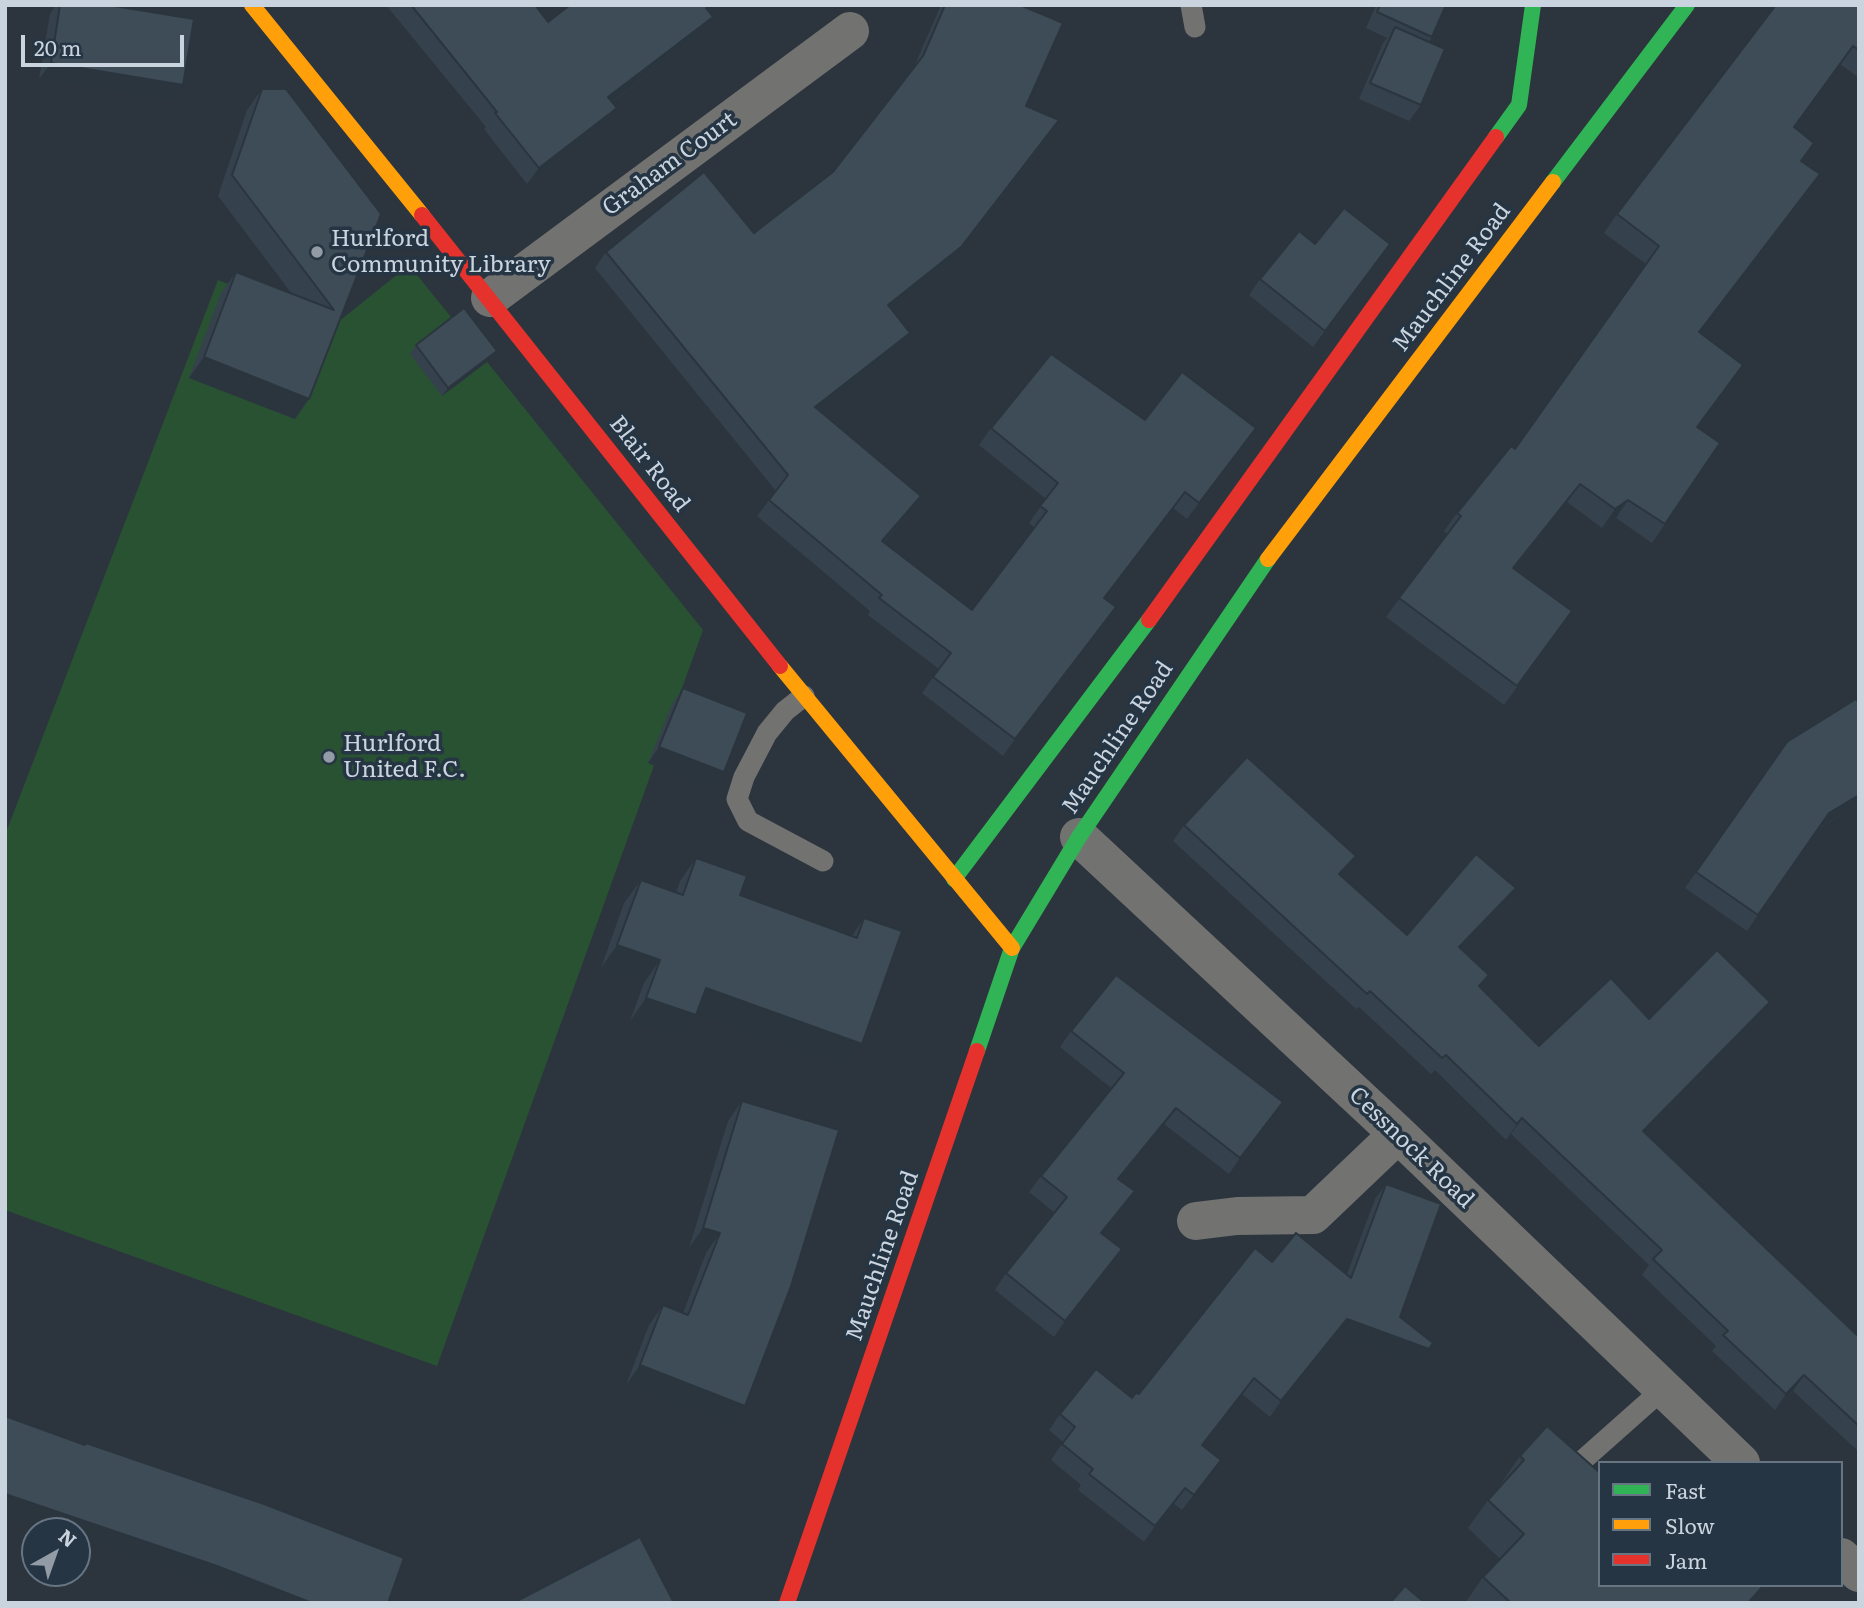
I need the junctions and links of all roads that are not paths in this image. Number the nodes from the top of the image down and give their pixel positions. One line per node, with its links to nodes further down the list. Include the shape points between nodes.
1 (253, 5): 7 (street, Blair Road)
2 (1191, 5): 5 (lane)
3 (1533, 5): 11 (street, via 1519,105 1177,583)
4 (1687, 5): 9 (street, Mauchline Road, via 1257,573)
5 (1195, 27)
6 (850, 31): 7 (street, Graham Court)
7 (489, 298): 8 (street, Blair Road)
8 (804, 696): 10 (lane, via 767,733 737,799 748,821); 11 (street, Blair Road)
9 (1079, 837): 12 (street, Mauchline Road); 13 (street, Cessnock Road)
10 (823, 861)
11 (954, 879): 12 (street, Blair Road)
12 (1012, 948): 20 (street, Mauchline Road)
13 (1398, 1134): 14 (street, via 1313,1215); 15 (street, Cessnock Road)
14 (1196, 1220)
15 (1663, 1389): 16 (lane); 17 (street, Cessnock Road)
16 (1583, 1460)
17 (1739, 1461)
18 (1843, 1559): 19 (street)
19 (1859, 1573)
20 (787, 1603)

